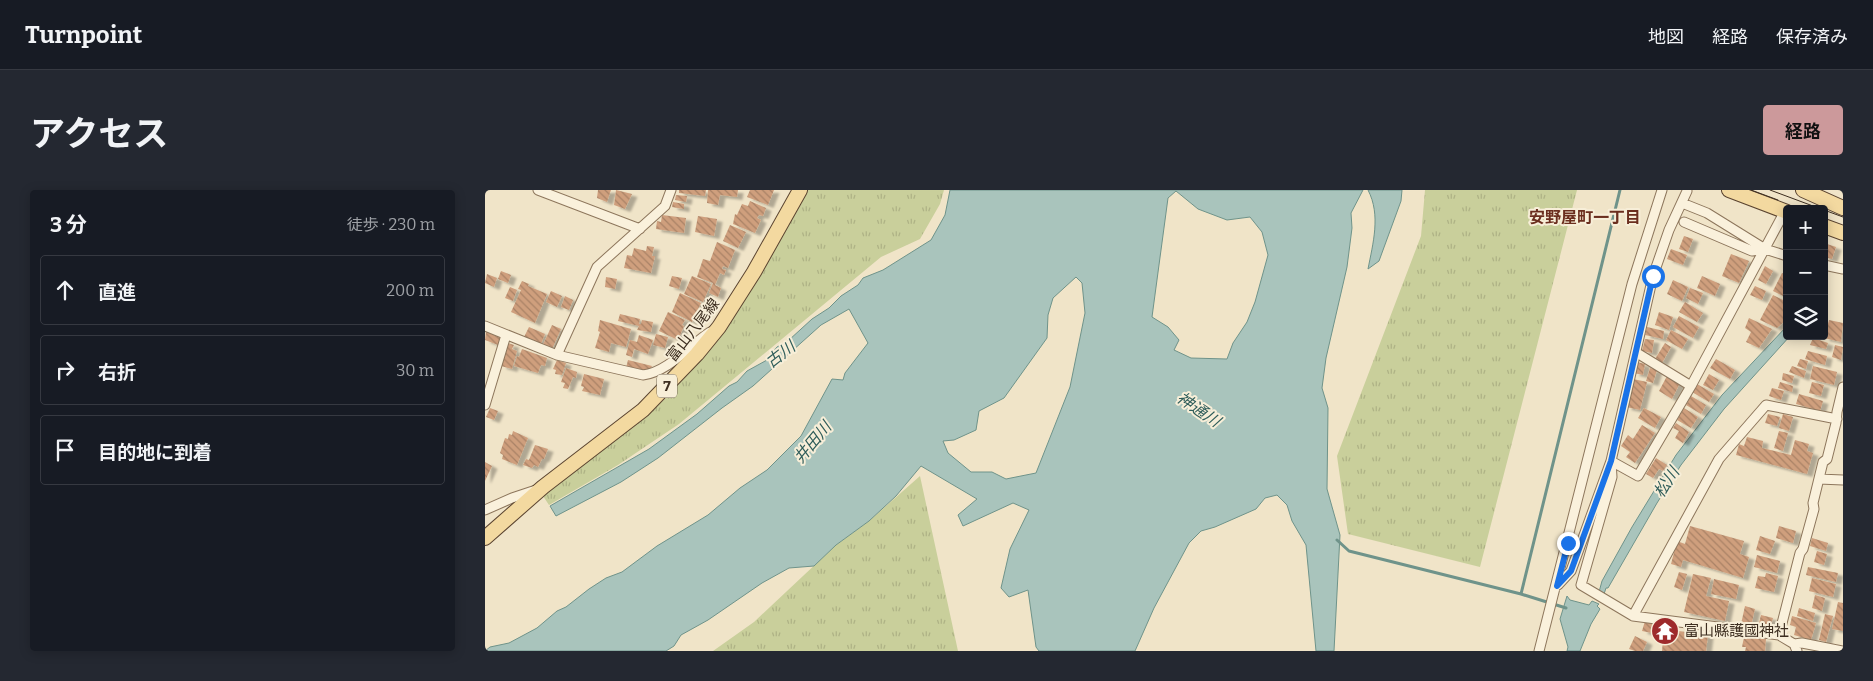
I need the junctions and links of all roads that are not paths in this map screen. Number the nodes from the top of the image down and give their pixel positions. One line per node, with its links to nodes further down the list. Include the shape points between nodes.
1 (538, 190): 14 (street)
2 (671, 190): 14 (street, via 665,206)
3 (800, 190): 21 (main road, 富山八尾線 / 7)
4 (1662, 190): 35 (street, via 1633,284)
5 (1729, 190): 10 (main road)
6 (1803, 190): 9 (main road)
7 (1687, 191): 8 (street)
8 (1682, 203): 16 (street, via 1707,213); 23 (street, via 1653,276)
9 (1843, 208)
10 (1783, 211)
11 (1783, 217): 16 (street)
12 (1685, 222): 16 (street, via 1753,251)
13 (1828, 227): 15 (main road)
14 (639, 229): 24 (street, via 597,267)
15 (1843, 233)
16 (1765, 249): 17 (street); 25 (street)
17 (1783, 255)
18 (1828, 266): 19 (street)
19 (1843, 269)
20 (485, 326): 22 (street)
21 (719, 327): 24 (street, via 653,374 643,375); 32 (main road, 富山八尾線 / 7, via 643,410)
22 (506, 334): 24 (street); 27 (street)
23 (1637, 354): 25 (street); 29 (street)
24 (557, 355)
25 (1691, 386): 29 (street, via 1638,476)
26 (1843, 387): 28 (street)
27 (485, 405)
28 (1837, 419): 30 (street); 36 (street, via 1765,406 1719,459)
29 (1611, 461): 35 (street, via 1571,571); 36 (street, via 1613,477 1581,586)
30 (1819, 479): 31 (street); 37 (street, via 1814,509)
31 (1843, 480)
32 (543, 487): 33 (street); 34 (main road, 富山八尾線 / 7)
33 (485, 510)
34 (485, 538)
35 (1557, 586): 39 (street)
36 (1633, 616): 37 (street)
37 (1779, 636): 38 (street)
38 (1796, 648): 40 (street, via 1802,643)
39 (1539, 651)
40 (1843, 651)

